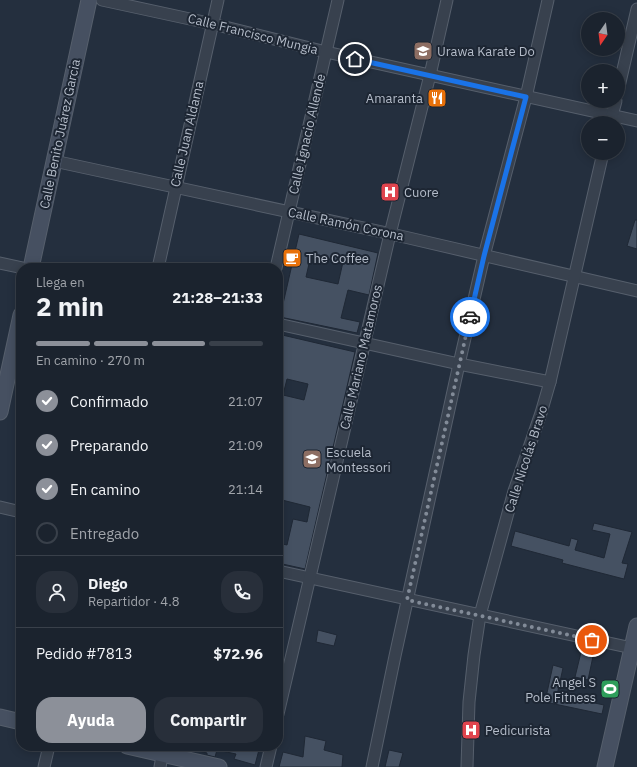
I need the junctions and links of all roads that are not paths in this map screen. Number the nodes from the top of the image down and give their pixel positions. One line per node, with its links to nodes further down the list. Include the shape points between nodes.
1 (89, 0): 17 (main road, Calle Benito Juárez Garcia)
2 (102, 0): 8 (street, Calle Francisco Mungia)
3 (218, 0): 8 (street, Calle Juan Aldama)
4 (338, 0): 9 (street, Calle Ignacio Allende)
5 (447, 0): 11 (street, Calle Mariano Matamoros)
6 (548, 0): 12 (street)
7 (637, 9): 10 (street)
8 (213, 24): 9 (street, Calle Francisco Mungia); 18 (street, Calle Juan Aldama)
9 (326, 52): 11 (street, Calle Francisco Mungia); 19 (street, Calle Ignacio Allende)
10 (624, 64)
11 (430, 75): 12 (street, Calle Francisco Mungia); 20 (street, Calle Mariano Matamoros)
12 (526, 97): 13 (street, Calle Francisco Mungia); 21 (street)
13 (599, 116)
14 (625, 120): 15 (street, Calle Francisco Mungia)
15 (637, 121)
16 (602, 160): 27 (street, Calle Nicolás Bravo)
17 (54, 161): 18 (street, Calle Ramón Corona); 23 (main road, Calle Benito Juárez Garcia)
18 (175, 187): 19 (street, Calle Ramón Corona); 24 (street, Calle Juan Aldama)
19 (289, 212): 20 (street, Calle Ramón Corona); 25 (street, Calle Ignacio Allende)
20 (390, 234): 21 (street, Calle Ramón Corona); 31 (street, Calle Mariano Matamoros)
21 (484, 256): 27 (street, Calle Ramón Corona); 32 (street)
22 (0, 263): 26 (street)
23 (32, 263)
24 (159, 263)
25 (277, 263)
26 (16, 266)
27 (575, 277): 28 (street, Calle Ramón Corona); 33 (street, Calle Nicolás Bravo)
28 (637, 291)
29 (283, 325): 31 (street)
30 (16, 337): 34 (main road)
31 (365, 342): 32 (street); 38 (street, Calle Mariano Matamoros)
32 (459, 364): 33 (street); 39 (street)
33 (550, 382): 40 (street, Calle Nicolás Bravo, via 514,491)
34 (0, 412)
35 (0, 507): 36 (street)
36 (16, 511)
37 (283, 572): 38 (street)
38 (310, 579): 39 (street); 43 (street, Calle Mariano Matamoros)
39 (407, 600): 40 (street); 53 (street)
40 (480, 616): 42 (street); 54 (street, Calle Nicolás Bravo, via 469,702)
41 (637, 626): 42 (main road)
42 (632, 648): 55 (main road)
43 (283, 693)
44 (0, 717): 45 (main road)
45 (16, 721)
46 (48, 751): 50 (street)
47 (144, 751): 49 (main road)
48 (269, 751): 52 (street)
49 (162, 756): 51 (main road)
50 (44, 767)
51 (219, 767)
52 (266, 767)
53 (372, 767)
54 (467, 767)
55 (605, 767)

